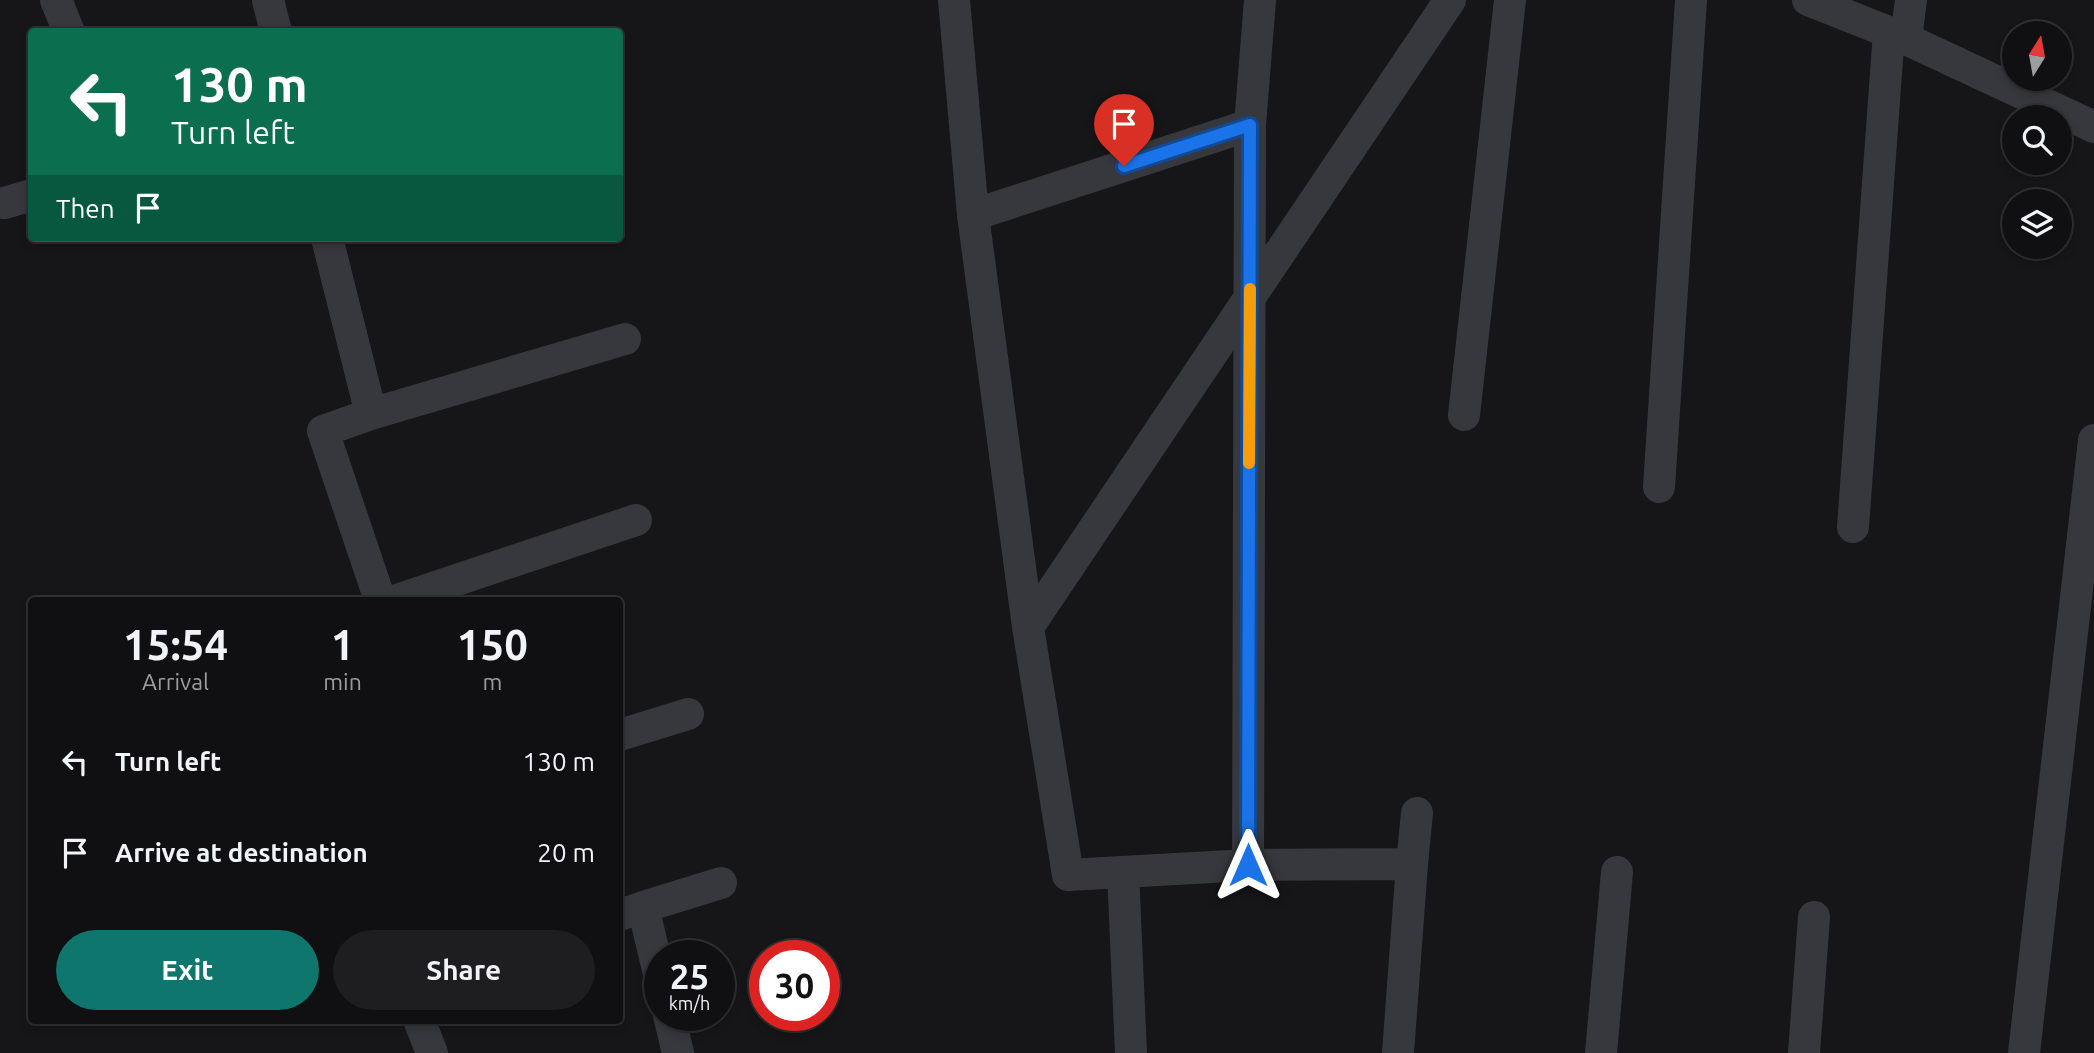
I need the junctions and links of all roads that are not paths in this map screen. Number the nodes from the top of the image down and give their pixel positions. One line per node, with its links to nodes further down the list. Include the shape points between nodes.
1 (56, 0): 10 (street)
2 (268, 0): 11 (street)
3 (954, 0): 15 (street)
4 (1260, 0): 13 (street)
5 (1450, 0): 17 (street)
6 (1510, 0): 20 (street)
7 (1691, 0): 22 (street)
8 (1808, 0): 12 (street)
9 (1911, 0): 12 (street)
10 (67, 28)
11 (275, 28)
12 (1897, 36): 14 (street); 24 (street)
13 (1250, 125): 15 (street); 17 (street)
14 (2094, 127)
15 (973, 215): 27 (street)
16 (328, 242): 19 (street)
17 (1250, 296): 27 (street); 32 (street)
18 (625, 339): 19 (street)
19 (370, 414): 25 (street, via 323,431)
20 (1464, 415)
21 (2094, 440): 47 (street)
22 (1659, 487)
23 (636, 520): 26 (street)
24 (1853, 527)
25 (379, 597)
26 (406, 597)
27 (1028, 627): 33 (street, via 1068,875)
28 (688, 714): 29 (street)
29 (623, 734)
30 (1417, 813): 31 (street)
31 (1412, 864): 32 (street); 44 (street)
32 (1248, 865): 33 (street)
33 (1124, 872): 43 (street)
34 (1617, 872): 45 (street)
35 (721, 883): 36 (street)
36 (631, 911): 38 (street)
37 (1814, 918): 46 (street)
38 (644, 941)
39 (421, 1024): 41 (street)
40 (673, 1031): 42 (street)
41 (432, 1053)
42 (678, 1053)
43 (1130, 1053)
44 (1398, 1053)
45 (1601, 1053)
46 (1804, 1053)
47 (2024, 1053)

